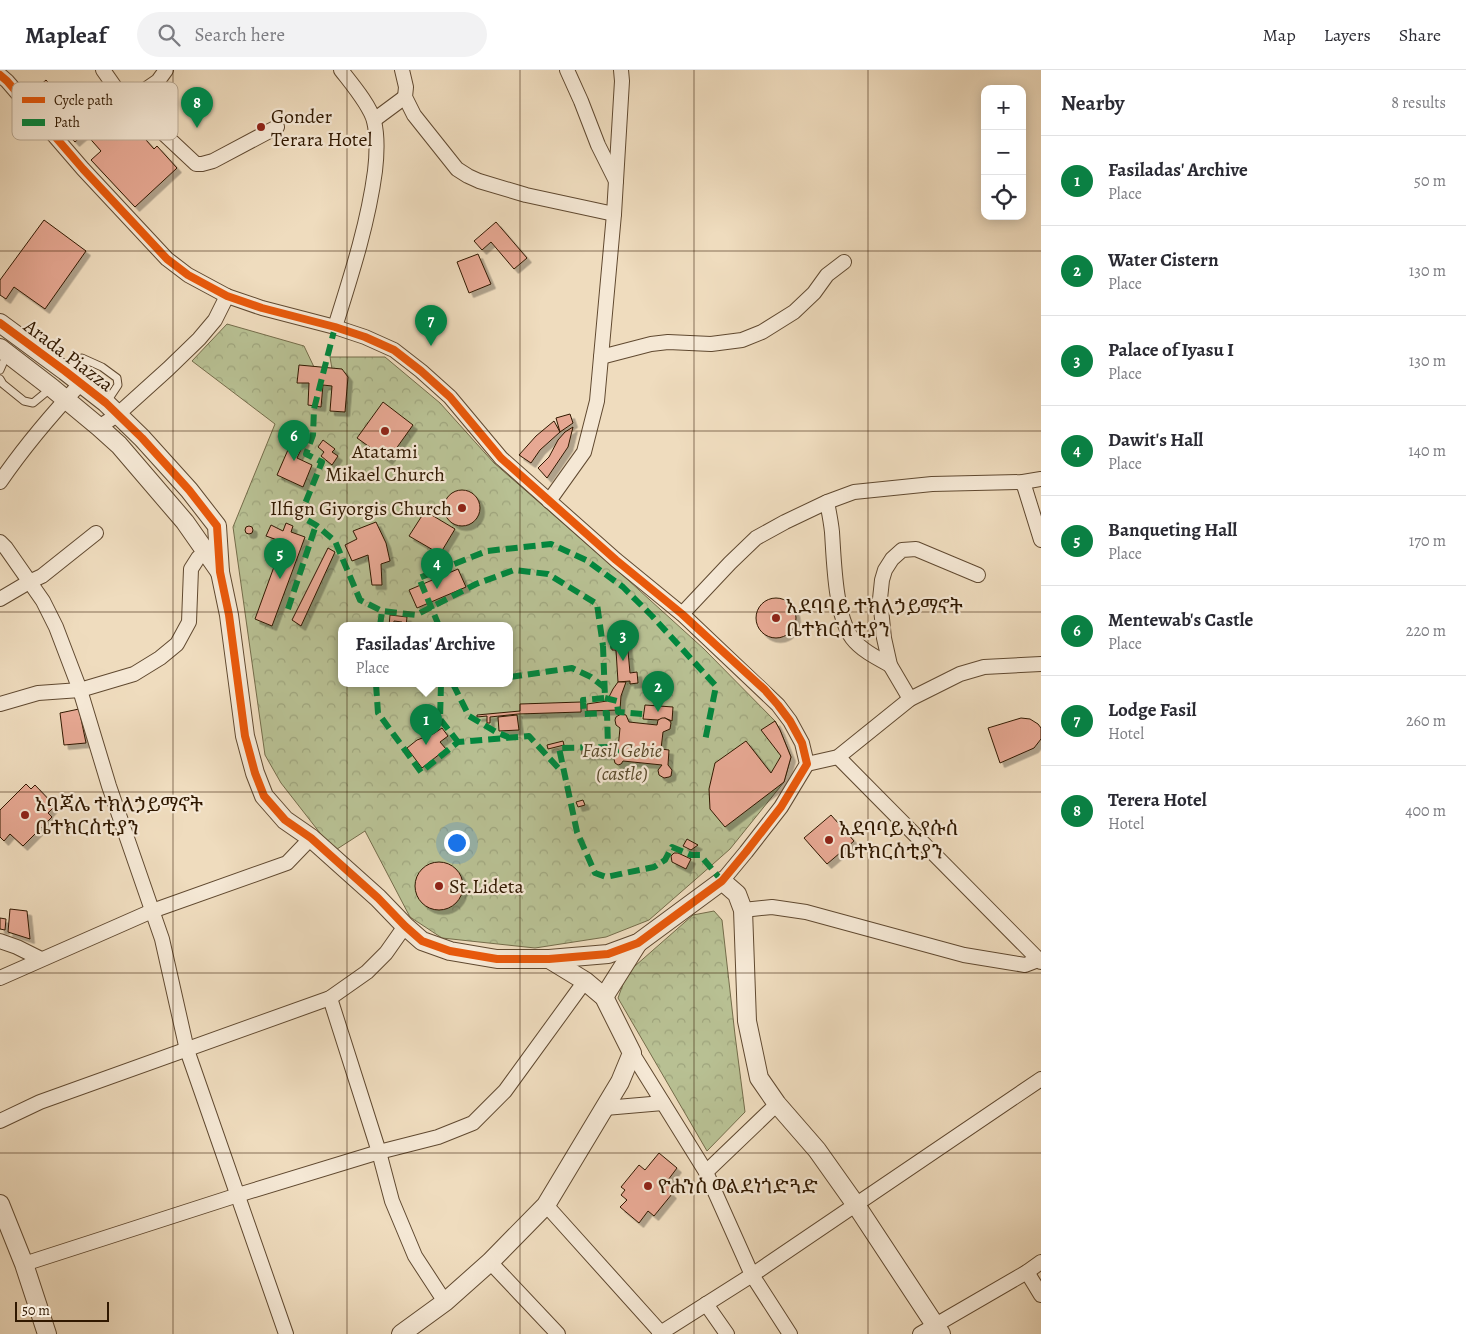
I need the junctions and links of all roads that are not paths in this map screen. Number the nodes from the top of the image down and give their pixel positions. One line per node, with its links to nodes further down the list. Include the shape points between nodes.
1 (103, 70): 8 (street)
2 (166, 70): 9 (street)
3 (341, 70): 12 (street, via 360,94)
4 (402, 70): 11 (street)
5 (567, 70): 16 (street)
6 (621, 70): 16 (street)
7 (2, 82): 10 (street)
8 (111, 82)
9 (157, 82)
10 (12, 93)
11 (405, 97): 12 (street); 17 (street, via 414,115 439,147 457,169 468,176 526,195)
12 (374, 120): 21 (street, via 378,147 372,197)
13 (277, 127): 15 (street, via 202,164 196,164)
14 (57, 140): 19 (street, via 167,259 188,275)
15 (170, 140)
16 (616, 181): 17 (street)
17 (614, 214): 23 (street)
18 (844, 262): 23 (street, via 827,275 794,312 742,340 712,344 651,344)
19 (227, 296): 21 (street); 30 (street, via 215,320 199,339 168,369)
20 (0, 323): 25 (street, Arada Piazza)
21 (335, 327): 36 (street, via 394,350 421,371 450,397 501,458)
22 (4, 351): 24 (lane); 28 (street)
23 (601, 357): 36 (street, via 597,401 584,452)
24 (0, 370)
25 (66, 370): 27 (street, Arada Piazza); 30 (lane, via 82,358 117,378)
26 (0, 379): 28 (lane, via 24,401 33,403)
27 (81, 383): 29 (street); 30 (street, Arada Piazza)
28 (52, 388): 29 (street)
29 (66, 399): 31 (street); 33 (street)
30 (112, 409): 31 (street); 35 (street, Arada Piazza)
31 (99, 427): 38 (street)
32 (1041, 479): 34 (street)
33 (0, 482)
34 (1023, 482): 37 (street, via 932,484 854,492); 40 (street)
35 (189, 490): 38 (street); 42 (street, Arada Piazza, via 217,526)
36 (549, 501): 46 (street)
37 (827, 502): 46 (street, via 756,538); 47 (street, via 835,573 845,623 852,638 864,649)
38 (171, 505): 42 (street)
39 (96, 533): 44 (street, via 42,576)
40 (1041, 540)
41 (0, 542): 44 (street)
42 (213, 549): 49 (street, via 198,558 191,568 189,622 177,644 134,674); 54 (street, Arada Piazza, via 229,615 245,736 255,773 264,796 285,820)
43 (978, 575): 47 (street, via 916,549 902,550 892,559 882,580 880,599)
44 (29, 582): 45 (street); 49 (street, via 56,627)
45 (0, 600)
46 (682, 614): 53 (street, via 778,705 802,743)
47 (890, 664): 50 (street)
48 (1041, 664): 50 (street, via 984,668 960,674)
49 (80, 690): 51 (street, via 38,693); 57 (street)
50 (910, 699): 52 (street)
51 (0, 704)
52 (838, 757): 53 (street); 63 (street)
53 (807, 764): 55 (street, via 781,807)
54 (310, 838): 57 (street, via 287,863); 58 (street, Arada Piazza)
55 (722, 880): 56 (street, via 737,894); 60 (street)
56 (743, 910): 63 (street, via 772,907 806,912 964,956 1026,965); 72 (street, via 747,1021 759,1078)
57 (152, 911): 61 (street); 68 (street, via 162,939)
58 (405, 926): 62 (street, Arada Piazza, via 422,941 450,950 497,959); 67 (street, via 386,953 367,972)
59 (0, 941): 61 (street)
60 (638, 944): 62 (street, Arada Piazza, via 608,954); 66 (street)
61 (41, 959): 64 (street)
62 (549, 959): 65 (street)
63 (1040, 961)
64 (0, 978)
65 (586, 982): 66 (street); 75 (street, via 505,1091 473,1123 438,1137)
66 (604, 997): 69 (street)
67 (330, 998): 68 (street); 75 (street)
68 (187, 1050): 74 (street, via 40,1102); 77 (street)
69 (632, 1053): 71 (street); 73 (street)
70 (1041, 1079): 80 (street)
71 (663, 1103): 73 (street); 76 (street)
72 (777, 1104): 76 (street); 80 (street, via 817,1150)
73 (605, 1108): 79 (street)
74 (0, 1121)
75 (379, 1152): 77 (street); 87 (street, via 392,1201 415,1256)
76 (706, 1172): 85 (street)
77 (238, 1195): 83 (street); 91 (street)
78 (0, 1204): 83 (street)
79 (546, 1205): 81 (street); 94 (street)
80 (856, 1205): 85 (street); 89 (street)
81 (490, 1262): 87 (street); 93 (street)
82 (1041, 1262): 84 (street)
83 (24, 1264): 90 (street)
84 (1027, 1272): 86 (street); 89 (street)
85 (752, 1275): 88 (street); 96 (street)
86 (1041, 1295)
87 (444, 1302): 92 (street)
88 (706, 1304): 94 (street); 95 (street)
89 (938, 1329): 97 (street)
90 (47, 1334)
91 (286, 1334)
92 (401, 1334)
93 (558, 1334)
94 (660, 1334)
95 (727, 1334)
96 (790, 1334)
97 (920, 1334)

